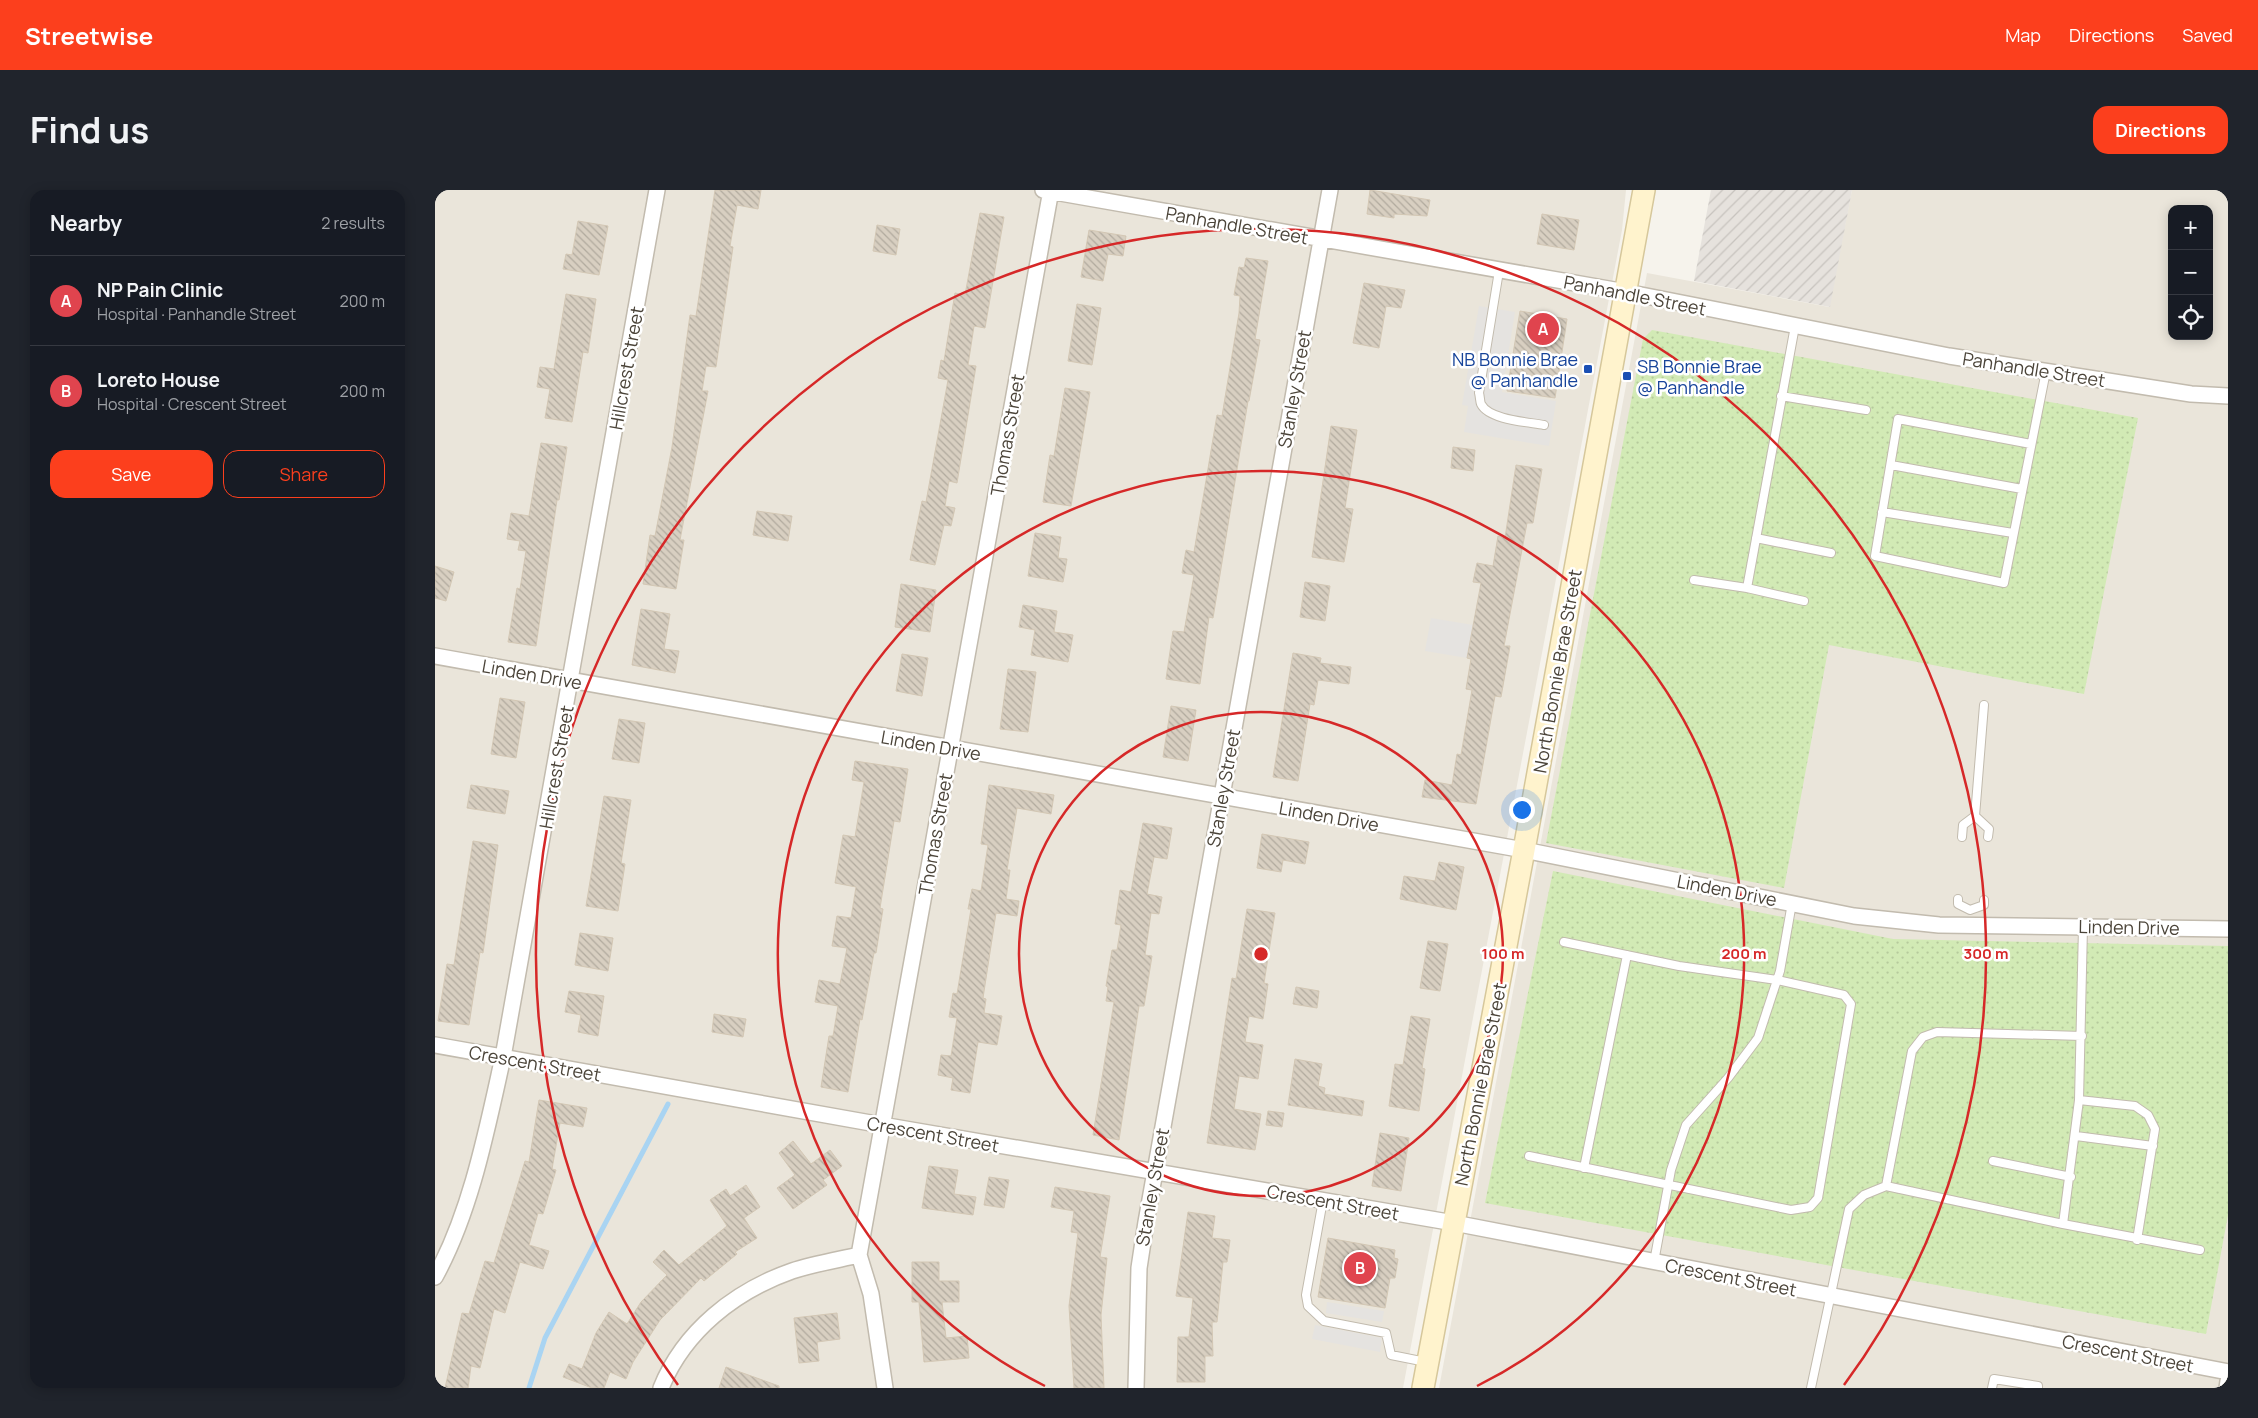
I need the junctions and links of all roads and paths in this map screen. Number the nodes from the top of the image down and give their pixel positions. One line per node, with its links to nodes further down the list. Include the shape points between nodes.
1 (657, 190): 25 (street, Hillcrest Street)
2 (1048, 190): 5 (street, Panhandle Street); 27 (street, Thomas Street)
3 (1330, 190): 5 (street, Stanley Street)
4 (1643, 190): 7 (main road, North Bonnie Brae Street)
5 (1321, 240): 6 (street, Panhandle Street); 28 (street, Stanley Street)
6 (1499, 271): 7 (street, Panhandle Street); 13 (lane, via 1479,393 1481,405 1498,416)
7 (1626, 292): 8 (street, Panhandle Street); 32 (main road, North Bonnie Brae Street)
8 (1795, 326): 9 (street, Panhandle Street); 10 (lane)
9 (2046, 371): 11 (street, Panhandle Street, via 2191,394); 14 (lane)
10 (1781, 396): 12 (lane); 19 (lane)
11 (2228, 396)
12 (1866, 410)
13 (1544, 424)
14 (2031, 444): 15 (lane, via 1898,419); 16 (lane)
15 (1891, 465): 16 (lane); 17 (lane)
16 (2022, 489): 18 (lane)
17 (1882, 512): 18 (lane); 18 (lane, via 1875,556 2004,582)
18 (2013, 533)
19 (1756, 538): 20 (lane); 22 (lane)
20 (1831, 553)
21 (1694, 580): 22 (lane)
22 (1747, 588): 23 (lane)
23 (1803, 601)
24 (435, 656): 25 (street, Linden Drive)
25 (571, 681): 27 (street, Linden Drive); 45 (street, Hillcrest Street)
26 (1985, 705): 29 (lane)
27 (951, 748): 28 (street, Linden Drive); 47 (street, Thomas Street)
28 (1222, 796): 32 (street, Linden Drive); 53 (street, Stanley Street)
29 (1975, 816): 30 (lane, via 1963,825); 31 (lane, via 1989,829)
30 (1962, 837)
31 (1988, 837)
32 (1525, 850): 35 (street, Linden Drive); 58 (main road, North Bonnie Brae Street)
33 (1959, 899): 36 (lane, via 1958,904)
34 (1984, 900): 36 (lane, via 1984,905)
35 (1792, 903): 37 (street, Linden Drive, via 1854,916); 42 (lane)
36 (1971, 910): 37 (lane)
37 (1970, 925): 38 (street, Linden Drive)
38 (2083, 927): 39 (street, Linden Drive); 43 (lane)
39 (2228, 929)
40 (1564, 942): 41 (lane)
41 (1627, 955): 42 (lane); 52 (lane)
42 (1777, 980): 55 (lane, via 1758,1038 1686,1125); 55 (lane, via 1845,994 1851,1004 1818,1198 1810,1207 1791,1210)
43 (2082, 1036): 46 (lane); 56 (lane, via 1937,1032 1923,1037 1912,1051)
44 (435, 1045): 45 (street, Crescent Street)
45 (503, 1057): 47 (street, Crescent Street); 64 (street, Hillcrest Street, via 480,1159)
46 (2079, 1100): 48 (lane); 49 (lane, via 2135,1106 2148,1114 2155,1129)
47 (882, 1125): 53 (street, Crescent Street); 62 (street, Thomas Street)
48 (2076, 1136): 49 (lane); 54 (lane)
49 (2153, 1146): 60 (lane)
50 (1529, 1156): 52 (lane)
51 (1993, 1161): 54 (lane)
52 (1584, 1168): 55 (lane)
53 (1155, 1171): 57 (street, Crescent Street); 71 (street, Stanley Street, via 1139,1268)
54 (2071, 1177): 59 (lane)
55 (1668, 1185): 63 (lane)
56 (1886, 1186): 59 (lane); 65 (lane, via 1864,1194 1849,1209)
57 (1323, 1200): 58 (street, Crescent Street); 66 (lane, via 1306,1294 1307,1306 1324,1321 1386,1334 1391,1355)
58 (1454, 1223): 63 (street, Crescent Street); 66 (main road, North Bonnie Brae Street)
59 (2063, 1224): 60 (lane)
60 (2137, 1240): 61 (lane)
61 (2200, 1250)
62 (859, 1255): 69 (street, via 793,1271 763,1283 721,1308 688,1341); 70 (street, Thomas Street, via 871,1294)
63 (1654, 1262): 65 (street, Crescent Street)
64 (435, 1277)
65 (1831, 1296): 67 (street, Crescent Street); 73 (lane)
66 (1428, 1362): 72 (main road, North Bonnie Brae Street)
67 (2228, 1372)
68 (2228, 1381): 76 (street)
69 (661, 1388)
70 (885, 1388)
71 (1136, 1388)
72 (1423, 1388)
73 (1811, 1388)
74 (1993, 1388): 75 (lane, via 1994,1379)
75 (2038, 1388)
76 (2227, 1388)

